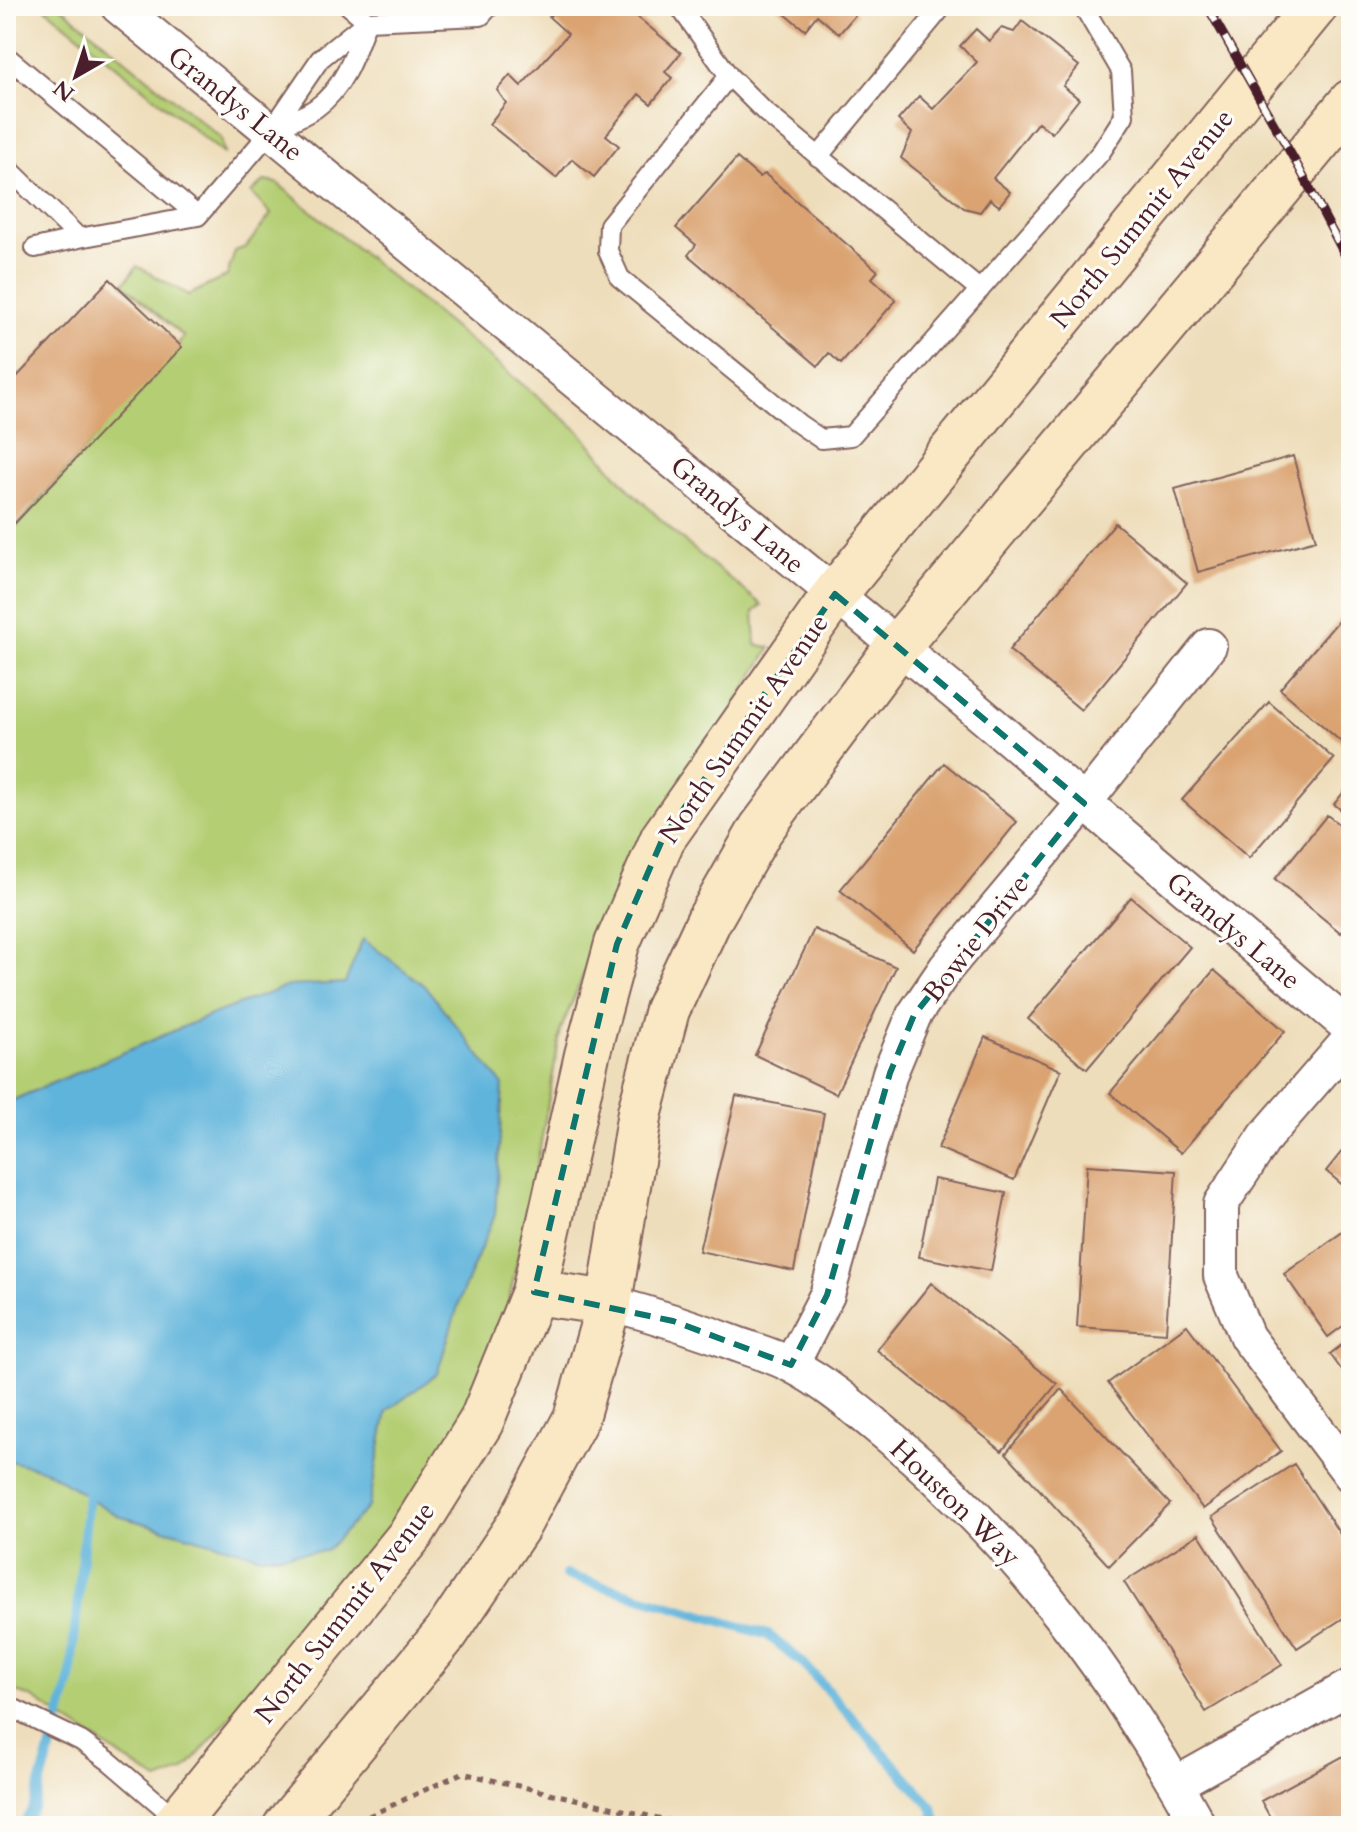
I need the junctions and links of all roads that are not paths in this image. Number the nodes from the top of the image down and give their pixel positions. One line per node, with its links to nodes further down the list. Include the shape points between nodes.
1 (118, 6): 12 (street, Grandys Lane)
2 (349, 6): 8 (lane)
3 (490, 6): 8 (lane, via 481,16)
4 (679, 6): 10 (lane)
5 (943, 6): 13 (lane)
6 (1083, 6): 18 (lane, via 1121,71 1124,116 1101,152)
7 (1315, 6): 19 (main road, North Summit Avenue)
8 (367, 21): 12 (lane, via 320,59); 12 (lane, via 348,72 338,84 317,107)
9 (6, 56): 15 (lane)
10 (729, 76): 13 (lane); 18 (lane, via 609,225 608,251 620,278 821,439 851,436)
11 (1351, 102): 20 (main road)
12 (271, 131): 15 (lane); 19 (street, Grandys Lane)
13 (818, 157): 18 (lane)
14 (6, 166): 16 (lane)
15 (198, 216): 16 (lane)
16 (79, 238): 17 (lane)
17 (35, 248)
18 (980, 290)
19 (835, 594): 20 (street, Grandys Lane); 25 (main road, North Summit Avenue, via 663,838 617,944)
20 (898, 646): 22 (street, Grandys Lane); 26 (main road, via 761,829 709,920 667,1010 640,1112)
21 (1209, 646): 22 (street, Bowie Drive)
22 (1084, 803): 23 (street, Grandys Lane); 27 (street, Bowie Drive, via 946,968 914,1015 890,1073 827,1295)
23 (1351, 1029)
24 (1351, 1038): 28 (street, via 1266,1136 1221,1204 1221,1276 1247,1337)
25 (534, 1292): 26 (main road); 32 (main road, North Summit Avenue, via 481,1422 411,1534)
26 (609, 1303): 27 (street, Houston Way, via 687,1325); 33 (main road, via 576,1418 518,1526 446,1633)
27 (791, 1365): 31 (street, Houston Way, via 835,1392 933,1473 1032,1576 1115,1686)
28 (1351, 1475)
29 (1351, 1686): 31 (street)
30 (6, 1705): 32 (lane, via 81,1741)
31 (1176, 1784): 34 (street, Houston Way)
32 (179, 1824)
33 (286, 1826)
34 (1199, 1826)

